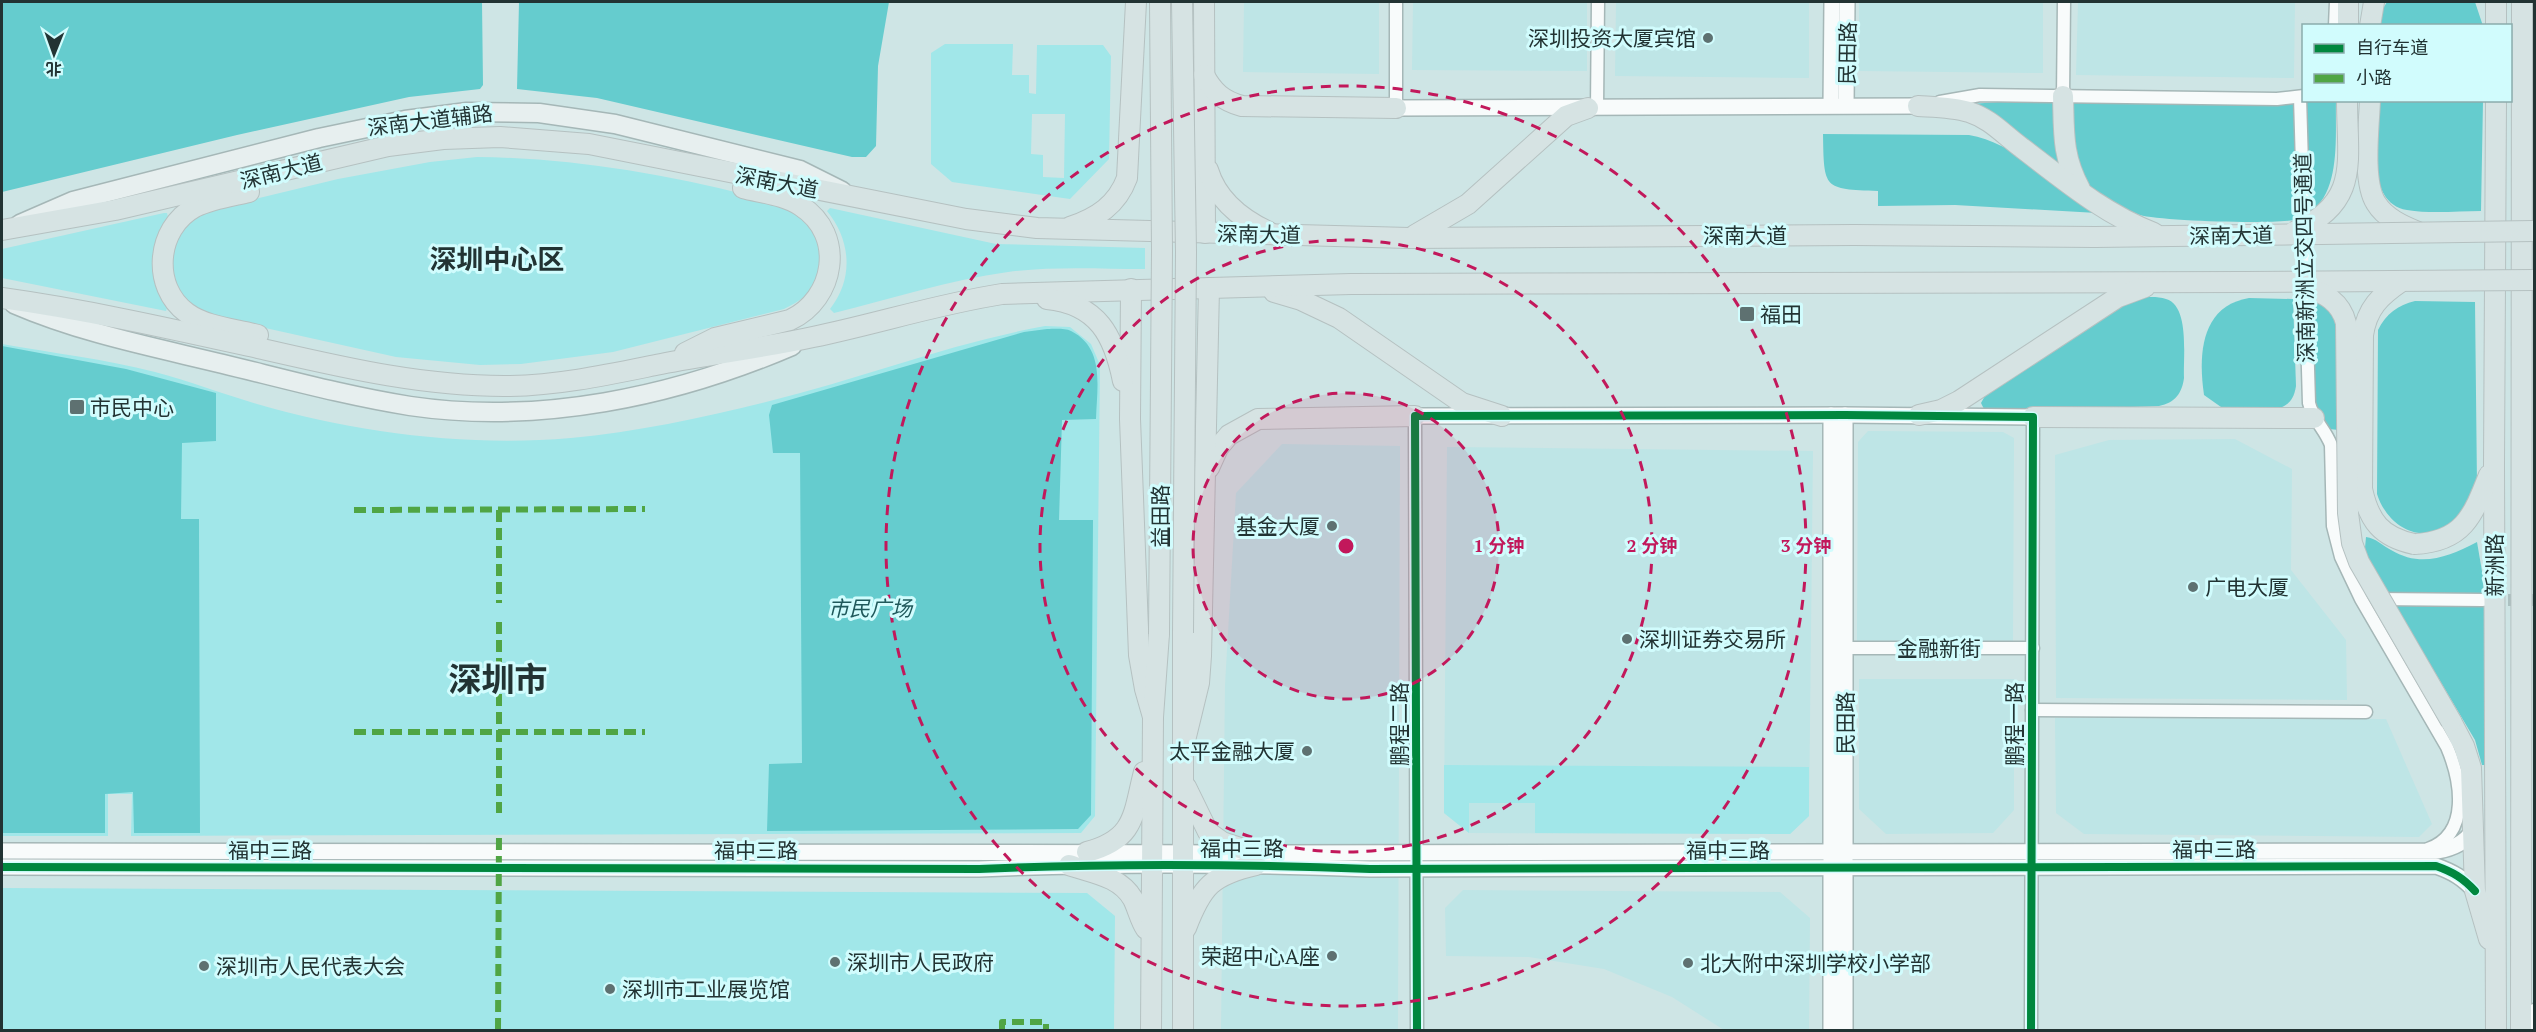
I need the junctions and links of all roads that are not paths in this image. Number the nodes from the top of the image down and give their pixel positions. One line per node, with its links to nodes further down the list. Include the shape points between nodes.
1 (1136, 2): 33 (main road, via 1127,178 1120,194 1106,209)
2 (1160, 2): 71 (main road, 益田路, bridge, via 1159,634)
3 (1182, 2): 73 (main road, 益田路, bridge, via 1186,252)
4 (1204, 2): 17 (main road)
5 (1396, 2): 26 (street)
6 (1598, 2): 27 (street)
7 (1832, 2): 24 (street, 民田路)
8 (1847, 2): 24 (street, 民田路)
9 (2064, 2): 18 (street)
10 (2336, 2): 14 (street)
11 (2348, 2): 15 (main road)
12 (2373, 2): 16 (main road)
13 (2523, 5): 61 (main road, 新洲路)
14 (2335, 24)
15 (2348, 24)
16 (2370, 24)
17 (1204, 75): 26 (main road, via 1219,96 1242,106); 28 (main road)
18 (2063, 96): 19 (street); 25 (street, via 1980,95); 31 (main road, via 2065,152 2069,169)
19 (2302, 97)
20 (2302, 102): 59 (street, 深南新洲立交四号通道, via 2308,392)
21 (2347, 102): 38 (main road, bridge, via 2344,190 2326,214)
22 (2370, 102): 36 (main road, via 2372,195 2382,211)
23 (2496, 102): 62 (main road, 新洲路)
24 (1839, 105): 25 (street); 27 (street)
25 (1918, 105): 31 (main road, via 1969,112 1993,123)
26 (1396, 108): 27 (street)
27 (1592, 108): 41 (main road, via 1561,121 1468,204)
28 (1204, 158): 37 (main road); 39 (main road, via 1222,199 1253,225)
29 (326, 160): 30 (main road, 深南大道, via 415,142 500,137 589,144); 34 (main road, 深南大道, via 115,210); 53 (main road, via 268,187 190,211 170,234 164,249 163,273 172,298 188,314 276,340)
30 (690, 165): 32 (main road, 深南大道); 52 (main road, via 723,183 801,206 824,231 830,251 829,270 821,293 801,314 715,338)
31 (2083, 194): 40 (main road, via 2125,221)
32 (854, 197): 33 (main road, 深南大道, via 991,223); 34 (main road, 深南大道辅路, via 800,170 656,132 549,114 467,112 319,138 73,201)
33 (1062, 229): 37 (main road, 深南大道)
34 (5, 230)
35 (2535, 231): 36 (main road, 深南大道, bridge)
36 (2418, 232): 38 (main road, 深南大道, bridge)
37 (1205, 233): 39 (main road, 深南大道)
38 (2290, 233): 40 (main road, 深南大道, bridge)
39 (1274, 234): 41 (main road, 深南大道)
40 (2162, 236): 41 (main road, 深南大道)
41 (1409, 238)
42 (2535, 280): 43 (main road, bridge)
43 (2402, 281): 45 (main road, bridge); 62 (main road, bridge, via 2383,294 2365,320 2362,489 2366,507 2374,522 2399,541 2414,544 2442,540 2466,524)
44 (2157, 282): 45 (main road, bridge); 46 (main road); 57 (main road, via 2118,297 1959,401)
45 (2298, 282): 77 (main road, bridge, via 2335,301 2344,315 2348,513 2355,552 2451,721 2470,762)
46 (1257, 287): 47 (main road); 56 (main road, via 1301,300 1339,318 1462,403)
47 (1209, 288): 48 (main road); 63 (main road)
48 (1131, 289): 49 (main road); 60 (main road)
49 (1002, 294): 51 (main road); 60 (main road, via 1053,299 1077,307 1095,319 1115,347)
50 (2, 298): 51 (main road, via 46,317 129,341 383,401 466,410 522,411 575,406 676,387 762,359); 53 (main road, via 96,312)
51 (813, 337): 52 (main road)
52 (661, 364): 53 (main road, via 579,381 512,386 435,383)
53 (342, 367)
54 (1838, 415): 56 (street); 57 (street); 67 (street, 民田路); 85 (street, 民田路)
55 (1415, 416): 56 (street); 63 (main road, via 1258,419 1235,430 1223,442 1210,463); 81 (street, 鹏程二路)
56 (1502, 416)
57 (1919, 416): 58 (street)
58 (2033, 417): 59 (main road); 68 (street, 鹏程一路)
59 (2314, 418): 65 (street, via 2331,445 2333,526)
60 (1130, 419): 71 (main road, via 1139,655)
61 (2522, 464): 64 (main road); 76 (main road, 新洲路)
62 (2494, 465): 93 (main road, 新洲路)
63 (1206, 482): 73 (main road, via 1199,683)
64 (2535, 500)
65 (2361, 599): 66 (street); 79 (street, via 2447,747 2456,770 2458,803 2454,828 2443,843)
66 (2483, 600)
67 (1845, 648): 68 (street, 金融新街); 85 (street, 民田路)
68 (2033, 648): 69 (street, 鹏程一路)
69 (2032, 710): 70 (street); 86 (street, 鹏程一路)
70 (2366, 712)
71 (1153, 717): 72 (main road, 益田路)
72 (1153, 747): 80 (main road, via 1133,820 1113,842); 82 (main road, 益田路)
73 (1182, 753): 75 (main road, 益田路)
74 (2535, 773): 76 (main road)
75 (1183, 782): 83 (main road, 益田路); 84 (main road, via 1208,832)
76 (2521, 810): 102 (main road, 新洲路)
77 (2474, 830): 79 (street, 福中三路, via 2465,842 2452,849); 90 (main road)
78 (2, 851): 80 (street, 福中三路)
79 (2418, 851): 86 (street, 福中三路)
80 (1087, 852): 82 (street, 福中三路)
81 (1417, 853): 84 (street, 福中三路); 85 (street, 福中三路); 89 (street, 鹏程二路)
82 (1151, 859): 83 (street, 福中三路); 87 (street, 福中三路); 91 (main road, 益田路)
83 (1182, 859): 84 (street, 福中三路); 92 (main road, 益田路)
84 (1256, 859): 89 (street, 福中三路); 92 (main road, via 1221,875 1206,888)
85 (1838, 860): 86 (street, 福中三路); 89 (street, 福中三路); 98 (street, 民田路); 99 (street, 民田路)
86 (2032, 860): 90 (street, 福中三路, via 2436,866 2464,878); 100 (street, 鹏程一路)
87 (1069, 865): 88 (street, 福中三路, via 979,869); 91 (main road, via 1118,883 1132,898)
88 (2, 867)
89 (1417, 869): 97 (street, 鹏程二路)
90 (2475, 891): 93 (main road)
91 (1150, 934): 95 (main road, 益田路)
92 (1182, 936): 96 (main road, 益田路)
93 (2496, 962): 101 (main road, 新洲路)
94 (2535, 1010): 103 (street)
95 (1151, 1030)
96 (1183, 1030)
97 (1417, 1030)
98 (1831, 1030)
99 (1845, 1030)
100 (2031, 1030)
101 (2496, 1030)
102 (2521, 1030)
103 (2530, 1030)

